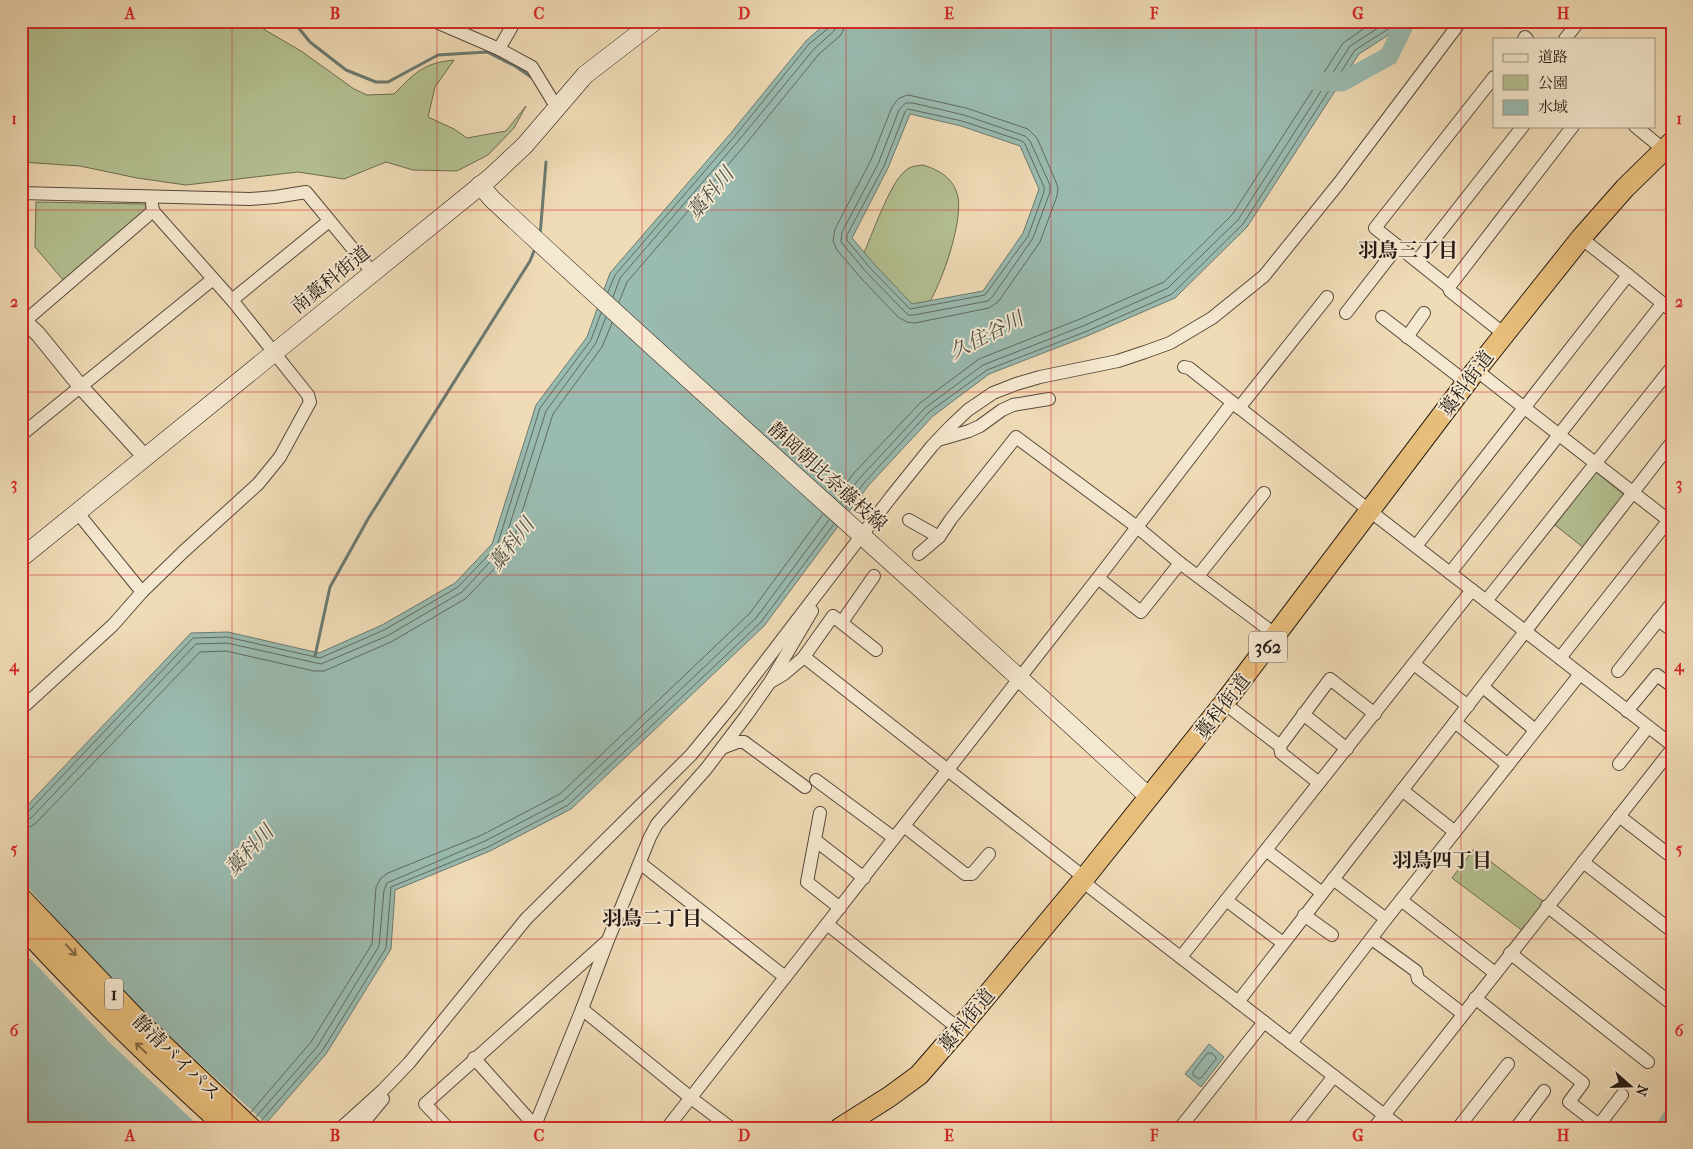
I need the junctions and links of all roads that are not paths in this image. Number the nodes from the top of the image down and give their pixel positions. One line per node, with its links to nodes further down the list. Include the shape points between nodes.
1 (434, 21): 7 (street)
2 (514, 21): 7 (street)
3 (655, 21): 9 (main road, 南藁科街道, via 585,75)
4 (1461, 21): 45 (street, via 1264,276 1220,312 1170,343 1118,361 1040,377 993,393 968,410)
5 (1578, 21): 6 (street)
6 (1566, 38)
7 (499, 49): 9 (street, via 532,67)
8 (1493, 78): 20 (street, via 1375,228)
9 (557, 108): 14 (main road, 南藁科街道, via 506,164)
10 (1521, 128): 21 (street)
11 (1571, 128): 25 (street)
12 (1638, 128): 13 (street)
13 (1667, 145): 19 (highway, 藁科街道 / 362)
14 (480, 185): 22 (main road, 南藁科街道); 56 (main road, 静岡朝比奈藤枝線, via 572,274)
15 (21, 193): 16 (street)
16 (152, 196): 17 (street); 18 (street, via 250,199 306,192)
17 (152, 211): 24 (street); 32 (street)
18 (330, 221): 22 (street); 27 (street)
19 (1581, 238): 23 (street); 33 (highway, 藁科街道 / 362)
20 (1398, 246): 21 (street); 29 (street)
21 (1417, 261): 25 (street)
22 (372, 272): 35 (main road, 南藁科街道)
23 (1628, 275): 28 (street); 42 (street)
24 (213, 279): 27 (street); 39 (street)
25 (1449, 287): 33 (street)
26 (1326, 296): 41 (street)
27 (232, 300): 35 (street)
28 (1667, 308): 44 (street)
29 (1346, 313)
30 (1424, 314): 34 (street)
31 (1382, 317): 34 (street)
32 (23, 320): 39 (street)
33 (1504, 334): 38 (highway, 藁科街道 / 362)
34 (1408, 337): 38 (street)
35 (274, 352): 47 (main road, 南藁科街道); 68 (street, via 308,394 308,407 280,457 258,484)
36 (1184, 367): 41 (street)
37 (1672, 367): 48 (street)
38 (1471, 376): 42 (street); 51 (highway, 藁科街道 / 362)
39 (81, 387): 43 (street); 47 (street)
40 (1049, 399): 45 (street, via 1012,405 980,426)
41 (1236, 405): 51 (street); 55 (street)
42 (1523, 407): 44 (street); 58 (street)
43 (21, 435)
44 (1558, 435): 48 (street); 62 (street)
45 (938, 440): 56 (street)
46 (1672, 442): 49 (street)
47 (145, 457): 52 (main road, 南藁科街道)
48 (1595, 463): 49 (street); 69 (street)
49 (1632, 492): 54 (street); 74 (street)
50 (1264, 493): 64 (street)
51 (1370, 511): 58 (street); 75 (highway, 藁科街道 / 362)
52 (77, 512): 60 (main road, 南藁科街道); 68 (street)
53 (909, 520): 57 (street)
54 (1671, 520): 78 (street)
55 (1137, 527): 57 (street, via 1016,437); 61 (street); 65 (street)
56 (860, 534): 66 (street); 82 (main road, 静岡朝比奈藤枝線)
57 (939, 537): 59 (street)
58 (1416, 546): 62 (street)
59 (919, 554)
60 (21, 558)
61 (1180, 563): 64 (street); 65 (street, via 1141,612)
62 (1450, 573): 67 (street)
63 (874, 576): 72 (street)
64 (1198, 576): 75 (street)
65 (1098, 578): 82 (street)
66 (823, 587): 83 (street, via 809,619); 149 (street, via 691,755 526,919)
67 (1472, 590): 69 (street); 79 (street)
68 (142, 592): 88 (street, via 114,626)
69 (1486, 601): 74 (street)
70 (1672, 603): 71 (street)
71 (1658, 620): 73 (street); 80 (street)
72 (842, 622): 76 (street); 77 (street, via 833,616)
73 (1672, 630)
74 (1526, 632): 78 (street); 85 (street)
75 (1276, 636): 86 (highway, 藁科街道 / 362)
76 (876, 650)
77 (803, 658): 83 (street); 101 (street)
78 (1560, 658): 81 (street)
79 (1414, 664): 87 (street); 91 (street)
80 (1618, 671)
81 (1580, 674): 89 (street); 94 (street)
82 (1020, 677): 101 (street); 104 (main road, 静岡朝比奈藤枝線)
83 (770, 682): 97 (street)
84 (1672, 686): 89 (street, via 1657,675)
85 (1482, 687): 87 (street); 94 (street)
86 (1224, 703): 95 (street); 104 (highway, 藁科街道 / 362)
87 (1468, 706): 92 (street)
88 (21, 709)
89 (1628, 711): 93 (street)
90 (1303, 714): 91 (street, via 1330,679); 95 (street); 98 (street)
91 (1375, 714): 98 (street)
92 (1455, 722): 99 (street); 103 (street)
93 (1648, 727): 96 (street); 100 (street)
94 (1535, 730): 99 (street)
95 (1280, 746): 102 (street, via 1281,753)
96 (1672, 747): 106 (street)
97 (722, 748): 109 (street, via 744,742); 115 (street, via 657,824)
98 (1347, 749): 102 (street)
99 (1508, 764): 108 (street)
100 (1619, 764)
101 (948, 770): 107 (street); 117 (street)
102 (1319, 783): 111 (street)
103 (1402, 790): 108 (street); 118 (street)
104 (1149, 797): 117 (highway, 藁科街道 / 362)
105 (820, 814): 110 (street)
106 (1619, 816): 113 (street); 114 (street)
107 (904, 826): 109 (street); 112 (street, via 965,874 972,874)
108 (1455, 832): 123 (street)
109 (894, 838): 116 (street)
110 (815, 840): 116 (street); 125 (street, via 807,882)
111 (1266, 850): 120 (street); 122 (street)
112 (989, 854)
113 (1672, 857)
114 (1583, 862): 124 (street); 130 (street)
115 (640, 863): 133 (street); 138 (street)
116 (864, 878): 125 (street)
117 (1084, 879): 136 (street); 145 (highway, 藁科街道 / 362)
118 (1333, 879): 120 (street); 127 (street)
119 (21, 893): 128 (highway, 1)
120 (1322, 893): 126 (street)
121 (21, 898): 128 (highway, 静清バイパス / 1)
122 (1226, 900): 134 (street); 136 (street)
123 (1401, 900): 127 (street); 137 (street)
124 (1547, 906): 135 (street); 141 (street)
125 (840, 908): 129 (street)
126 (1304, 915): 131 (street); 134 (street)
127 (1386, 919): 132 (street)
128 (29, 920): 152 (highway, 静清バイパス / 1, via 143,1026)
129 (827, 924): 138 (street); 145 (street)
130 (1672, 931)
131 (1332, 935)
132 (1372, 939): 143 (street, via 1416,971 1418,979); 146 (street)
133 (608, 940): 142 (street); 147 (street)
134 (1284, 943): 140 (street)
135 (1510, 953): 137 (street); 148 (street)
136 (1181, 957): 140 (street)
137 (1495, 973): 139 (street)
138 (785, 977): 155 (street)
139 (1475, 998): 143 (street); 154 (street, via 1583,1083 1569,1102 1599,1124)
140 (1238, 1002): 144 (street)
141 (1672, 1004)
142 (582, 1009): 155 (street); 157 (street)
143 (1463, 1014): 156 (street)
144 (1264, 1022): 146 (street); 168 (street)
145 (958, 1029): 167 (highway, 藁科街道 / 362, via 919,1075)
146 (1292, 1043): 151 (street)
147 (474, 1058): 157 (street); 164 (street, via 425,1104)
148 (1648, 1062)
149 (409, 1063): 162 (street); 163 (street)
150 (1508, 1064): 172 (street)
151 (1334, 1076): 156 (street); 169 (street)
152 (184, 1077): 158 (highway, 1); 159 (highway, 静清バイパス / 1); 160 (highway, 静清バイパス / 1); 161 (highway, 1)
153 (1544, 1091): 173 (street)
154 (1622, 1095)
155 (691, 1098): 165 (street); 166 (street)
156 (1384, 1115): 170 (street); 171 (street)
157 (534, 1127)
158 (219, 1128)
159 (227, 1128)
160 (251, 1128)
161 (262, 1128)
162 (341, 1128)
163 (359, 1128)
164 (448, 1128)
165 (667, 1128)
166 (731, 1128)
167 (840, 1128)
168 (1180, 1128)
169 (1294, 1128)
170 (1374, 1128)
171 (1401, 1128)
172 (1458, 1128)
173 (1516, 1128)

